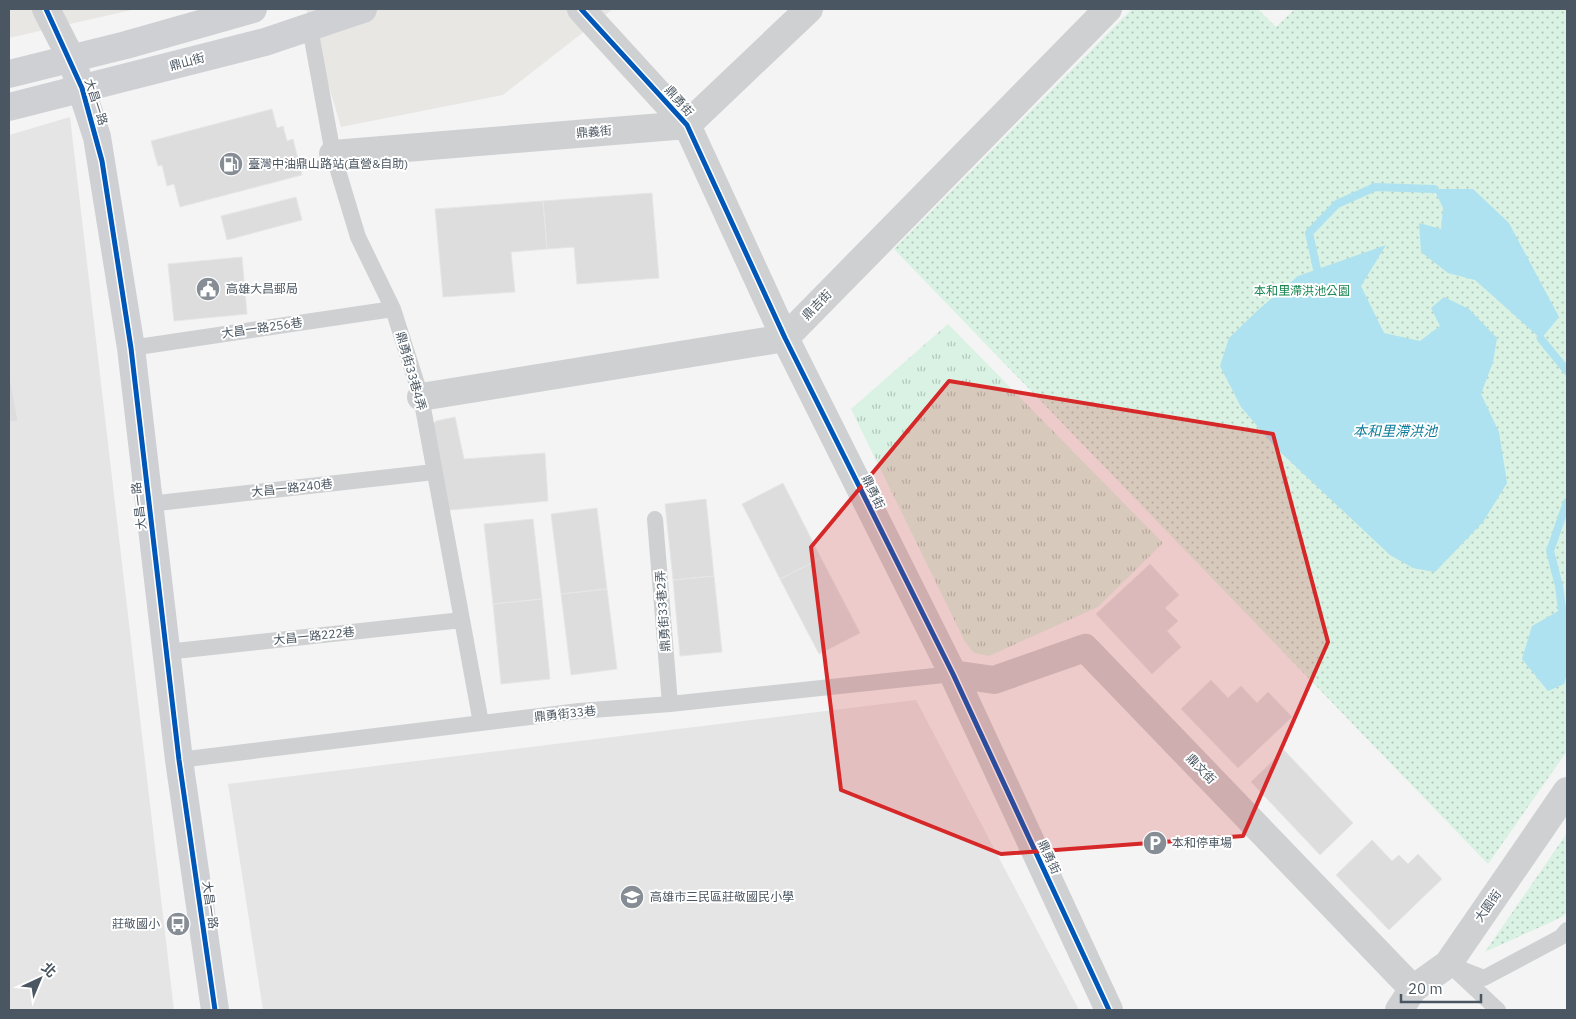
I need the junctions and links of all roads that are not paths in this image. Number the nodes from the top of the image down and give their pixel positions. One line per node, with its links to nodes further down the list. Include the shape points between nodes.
1 (46, 9): 8 (street, 大昌一路)
2 (249, 9): 8 (street)
3 (363, 9): 7 (street, 鼎山街)
4 (581, 9): 12 (street, 鼎勇街)
5 (809, 9): 12 (street)
6 (1108, 9): 15 (street, 鼎吉街)
7 (310, 28): 10 (street, 鼎山街); 13 (lane, 鼎勇街33巷4弄)
8 (70, 58): 9 (street); 10 (street, 大昌一路)
9 (9, 74)
10 (82, 88): 11 (street, 鼎山街); 16 (street, 大昌一路, via 102,161)
11 (9, 107)
12 (687, 125): 13 (street, 鼎義街); 15 (street, 鼎勇街)
13 (333, 154): 14 (lane, 鼎勇街33巷4弄, via 358,238)
14 (393, 309): 16 (lane, 大昌一路256巷); 17 (lane, 鼎勇街33巷4弄)
15 (786, 338): 17 (street); 23 (street, 鼎勇街)
16 (131, 348): 19 (street, 大昌一路)
17 (421, 398): 18 (lane, 鼎勇街33巷4弄)
18 (434, 472): 19 (lane, 大昌一路240巷); 21 (lane, 鼎勇街33巷4弄)
19 (149, 504): 22 (street, 大昌一路)
20 (655, 518): 24 (lane, 鼎勇街33巷2弄)
21 (462, 620): 22 (lane, 大昌一路222巷); 25 (lane, 鼎勇街33巷4弄)
22 (166, 652): 26 (street, 大昌一路)
23 (953, 674): 24 (lane, 鼎勇街33巷); 30 (street, 鼎文街, via 994,680 1085,648); 33 (street, 鼎勇街)
24 (670, 704): 25 (lane, 鼎勇街33巷)
25 (482, 723): 26 (lane, 鼎勇街33巷)
26 (179, 760): 32 (street, 大昌一路)
27 (1567, 791): 29 (street, 大園街)
28 (1567, 930): 29 (lane, via 1562,937 1484,978)
29 (1448, 964): 30 (street, 大園街); 31 (lane)
30 (1406, 1000)
31 (1482, 1005): 34 (lane)
32 (215, 1010)
33 (1109, 1010)
34 (1498, 1010)

